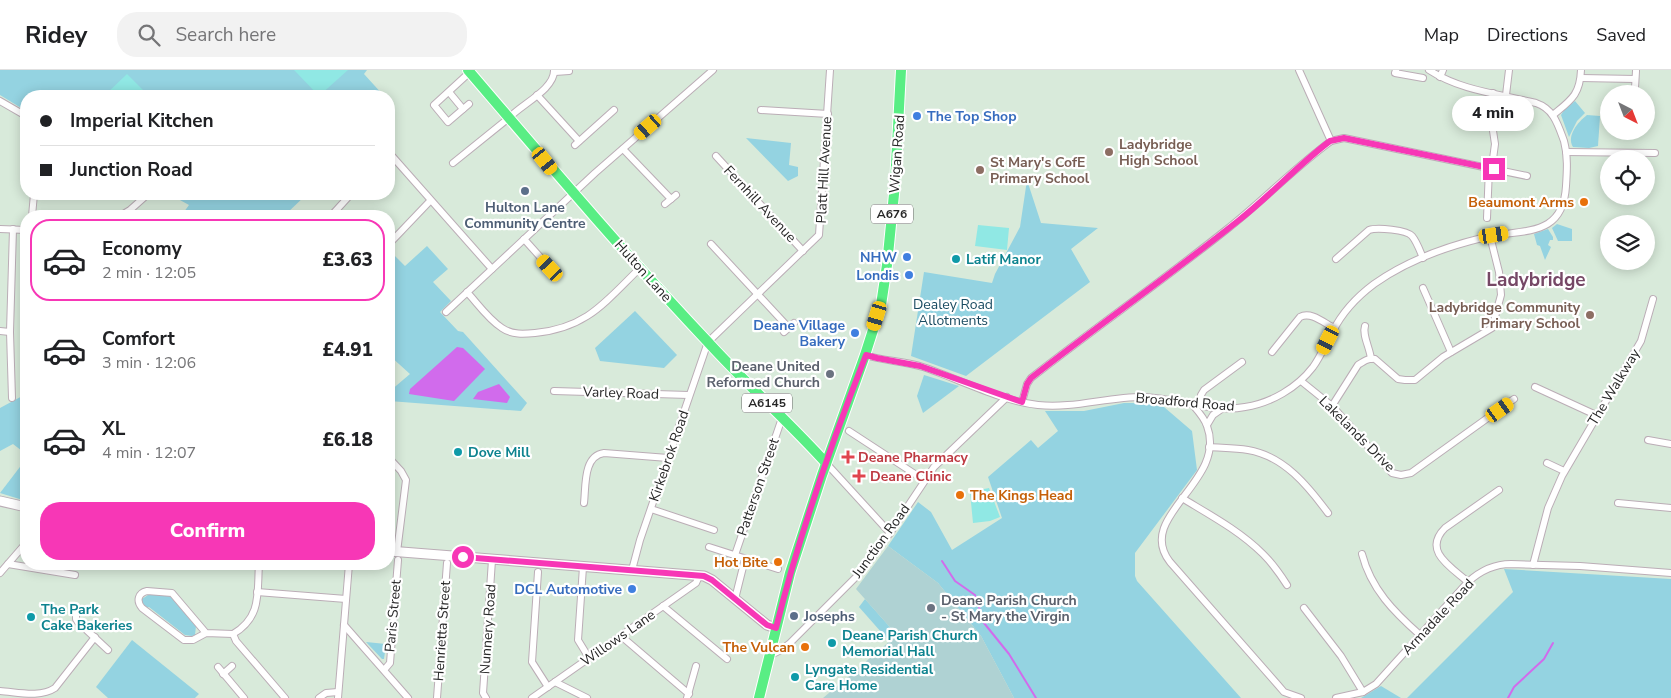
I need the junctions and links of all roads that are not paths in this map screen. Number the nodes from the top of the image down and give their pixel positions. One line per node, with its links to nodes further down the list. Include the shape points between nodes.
1 (714, 70): 31 (street)
2 (830, 70): 27 (street, Platt Hill Avenue)
3 (901, 70): 74 (main road, Wigan Road / A676, via 887,265 881,305)
4 (1298, 70): 30 (street)
5 (1396, 70): 15 (street, via 1395,73)
6 (1429, 70): 14 (street)
7 (1443, 70): 14 (street)
8 (1509, 70): 22 (street)
9 (1581, 70): 16 (street)
10 (469, 71): 19 (street); 29 (main road, Hulton Lane / A6145)
11 (554, 71): 12 (street); 21 (street, via 551,82)
12 (569, 71)
13 (1636, 71): 17 (street)
14 (1440, 77): 20 (street)
15 (1423, 78)
16 (1581, 78): 17 (street); 28 (street, via 1573,98)
17 (1636, 79): 18 (street)
18 (1635, 85)
19 (449, 92): 19 (street, via 466,106 448,122 434,105)
20 (1493, 93): 22 (street); 36 (street, via 1490,111 1495,144)
21 (537, 95): 24 (street, via 577,144); 29 (street)
22 (1506, 95): 28 (street, via 1542,105)
23 (0, 101): 26 (street)
24 (614, 110)
25 (761, 110): 27 (street)
26 (20, 113)
27 (828, 114): 55 (street, Platt Hill Avenue, via 820,232 818,239)
28 (1553, 115): 32 (street)
29 (510, 117): 37 (street); 40 (main road, Hulton Lane / A6145)
30 (1330, 141): 38 (street, via 1344,138); 84 (street, via 1252,210 1031,378)
31 (623, 149): 40 (street); 41 (street)
32 (1566, 152): 33 (street); 51 (street, Broadford Road, via 1565,201 1557,217 1537,230)
33 (1600, 153)
34 (716, 156): 55 (street, Fernhill Avenue)
35 (395, 159): 44 (street)
36 (1493, 159)
37 (453, 163)
38 (1489, 168): 39 (street); 47 (street)
39 (1527, 176)
40 (574, 193): 53 (street); 59 (main road, Hulton Lane / A6145)
41 (671, 199)
42 (141, 200): 45 (street)
43 (346, 200): 46 (street)
44 (430, 200): 52 (street); 60 (street)
45 (130, 210)
46 (336, 210)
47 (1487, 218)
48 (0, 229): 49 (street)
49 (12, 230): 50 (street); 70 (street)
50 (20, 230)
51 (1490, 236): 57 (street, Broadford Road); 73 (street, via 1501,296 1494,326)
52 (395, 238)
53 (524, 239): 58 (street); 60 (street)
54 (711, 244): 63 (street)
55 (803, 251): 63 (street, Platt Hill Avenue)
56 (1336, 258): 57 (street, via 1369,230 1376,228 1408,233)
57 (1423, 258): 68 (street, Broadford Road, via 1372,286)
58 (550, 268)
59 (640, 268): 62 (street, via 590,315 574,324 548,331 519,334 507,331); 71 (main road, Hulton Lane / A6145)
60 (492, 269): 62 (street)
61 (1423, 288): 73 (street)
62 (467, 292): 65 (street)
63 (758, 294): 67 (street); 71 (street, Platt Hill Avenue)
64 (1653, 299): 89 (street, The Walkway, via 1641,341)
65 (446, 312)
66 (1365, 326): 75 (street)
67 (789, 328)
68 (1334, 328): 72 (street, via 1304,314); 77 (street, Broadford Road, via 1319,358)
69 (0, 331): 70 (street)
70 (10, 332): 81 (street)
71 (708, 342): 80 (street, Kirkebrok Road); 90 (main road, Hulton Lane / A6145)
72 (1272, 352)
73 (1451, 352): 75 (street, via 1411,380 1398,379)
74 (866, 355): 82 (street, Broadford Road, via 920,366); 97 (main road, Wigan Road / A676)
75 (1371, 359): 87 (street, via 1358,365)
76 (1242, 362): 86 (street, via 1204,390)
77 (1301, 381): 87 (street, Lakelands Drive); 88 (street, Broadford Road, via 1266,401)
78 (1535, 387): 89 (street)
79 (554, 391): 80 (street, Varley Road)
80 (689, 395): 96 (street, Kirkebrok Road)
81 (12, 398)
82 (1007, 398): 84 (street, Broadford Road); 101 (street, Junction Road)
83 (1514, 399): 87 (street, Lakelands Drive, via 1411,473 1401,475 1392,473)
84 (1022, 402): 85 (street, Broadford Road, via 1053,406 1135,397)
85 (1191, 403): 86 (street, Broadford Road); 91 (street)
86 (1199, 405): 88 (street, Broadford Road)
87 (1332, 406)
88 (1223, 408): 91 (street, via 1216,411)
89 (1596, 415): 100 (street, The Walkway)
90 (782, 418): 97 (main road, Hulton Lane / A6145); 117 (street, Patterson Street)
91 (1207, 425): 95 (street)
92 (848, 431): 101 (street, via 868,440)
93 (1648, 440): 94 (street)
94 (1671, 444)
95 (1209, 447): 103 (street, via 1200,476); 110 (street, via 1258,452 1286,467 1306,484)
96 (668, 458): 105 (street, via 604,453 596,456 588,465); 109 (street, Kirkebrok Road)
97 (826, 463): 112 (street); 145 (main road, Wigan Road / A676, via 790,573)
98 (1547, 463): 100 (street)
99 (395, 464): 115 (street, Paris Street, via 406,480)
100 (1564, 471): 122 (street, The Walkway, via 1548,508)
101 (924, 480): 112 (street, Junction Road)
102 (1499, 490): 136 (street, via 1445,528 1436,540 1439,554)
103 (1182, 498): 137 (street, via 1252,544); 175 (street, via 1163,529 1164,555 1284,692)
104 (0, 501): 107 (street)
105 (584, 503)
106 (1618, 503): 108 (street)
107 (20, 506)
108 (1671, 508)
109 (651, 509): 111 (street); 130 (street, Kirkebrok Road)
110 (1328, 514)
111 (714, 530)
112 (890, 533): 152 (street, Junction Road, via 858,576 789,644)
113 (709, 547): 117 (street)
114 (20, 549): 121 (street)
115 (395, 554): 119 (street)
116 (1362, 554): 148 (street, via 1377,590 1394,612)
117 (735, 555): 118 (street)
118 (746, 559): 125 (street); 139 (street)
119 (492, 560): 124 (street); 171 (street, Nunnery Road)
120 (448, 563): 170 (street, Henrietta Street)
121 (8, 564): 123 (street); 132 (street)
122 (1533, 565): 133 (street, Armadale Road); 136 (street, Armadale Road, via 1503,564)
123 (20, 566)
124 (584, 567): 130 (street); 153 (street, via 578,640)
125 (778, 569)
126 (45, 570): 134 (street)
127 (259, 570): 138 (street)
128 (348, 570): 140 (street)
129 (394, 570): 158 (street, Paris Street, via 390,663)
130 (632, 570): 135 (street)
131 (538, 572): 161 (street, via 532,662)
132 (0, 573)
133 (1671, 573)
134 (75, 575)
135 (699, 576): 139 (street, via 710,578); 141 (street, Willows Lane, via 696,583)
136 (1468, 582): 148 (street, Armadale Road)
137 (1287, 585)
138 (257, 592): 140 (street); 147 (street, via 252,616)
139 (735, 599): 145 (street, via 767,625)
140 (346, 600): 144 (street)
141 (663, 606): 149 (street, Willows Lane); 154 (street)
142 (1304, 608): 163 (street, via 1341,656)
143 (76, 610): 150 (street, via 77,620)
144 (344, 625): 158 (street); 164 (street)
145 (776, 628): 152 (main road, Wigan Road / A676)
146 (206, 633): 146 (street, via 172,594 147,591 139,596 142,608 184,640 193,640); 147 (street)
147 (233, 634): 167 (street)
148 (1420, 635): 163 (street, Armadale Road, via 1381,679)
149 (620, 636): 153 (street, Willows Lane); 165 (street)
150 (94, 637): 151 (street); 162 (street, via 52,690 33,693)
151 (108, 650)
152 (769, 656): 174 (main road, Wigan Road / A676)
153 (589, 658): 160 (street, Willows Lane)
154 (726, 658)
155 (232, 666): 159 (street)
156 (696, 666): 165 (street)
157 (218, 667): 159 (street)
158 (384, 670): 169 (street)
159 (223, 674): 166 (street)
160 (555, 682): 161 (street, Willows Lane); 173 (street)
161 (548, 687): 172 (street, Willows Lane)
162 (0, 691)
163 (1363, 692): 176 (street, Armadale Road)
164 (338, 695): 168 (street, via 326,693)
165 (688, 696)
166 (244, 698)
167 (284, 698)
168 (319, 698)
169 (408, 698)
170 (437, 698)
171 (486, 698)
172 (532, 698)
173 (587, 698)
174 (759, 698)
175 (1301, 698)
176 (1336, 698)

